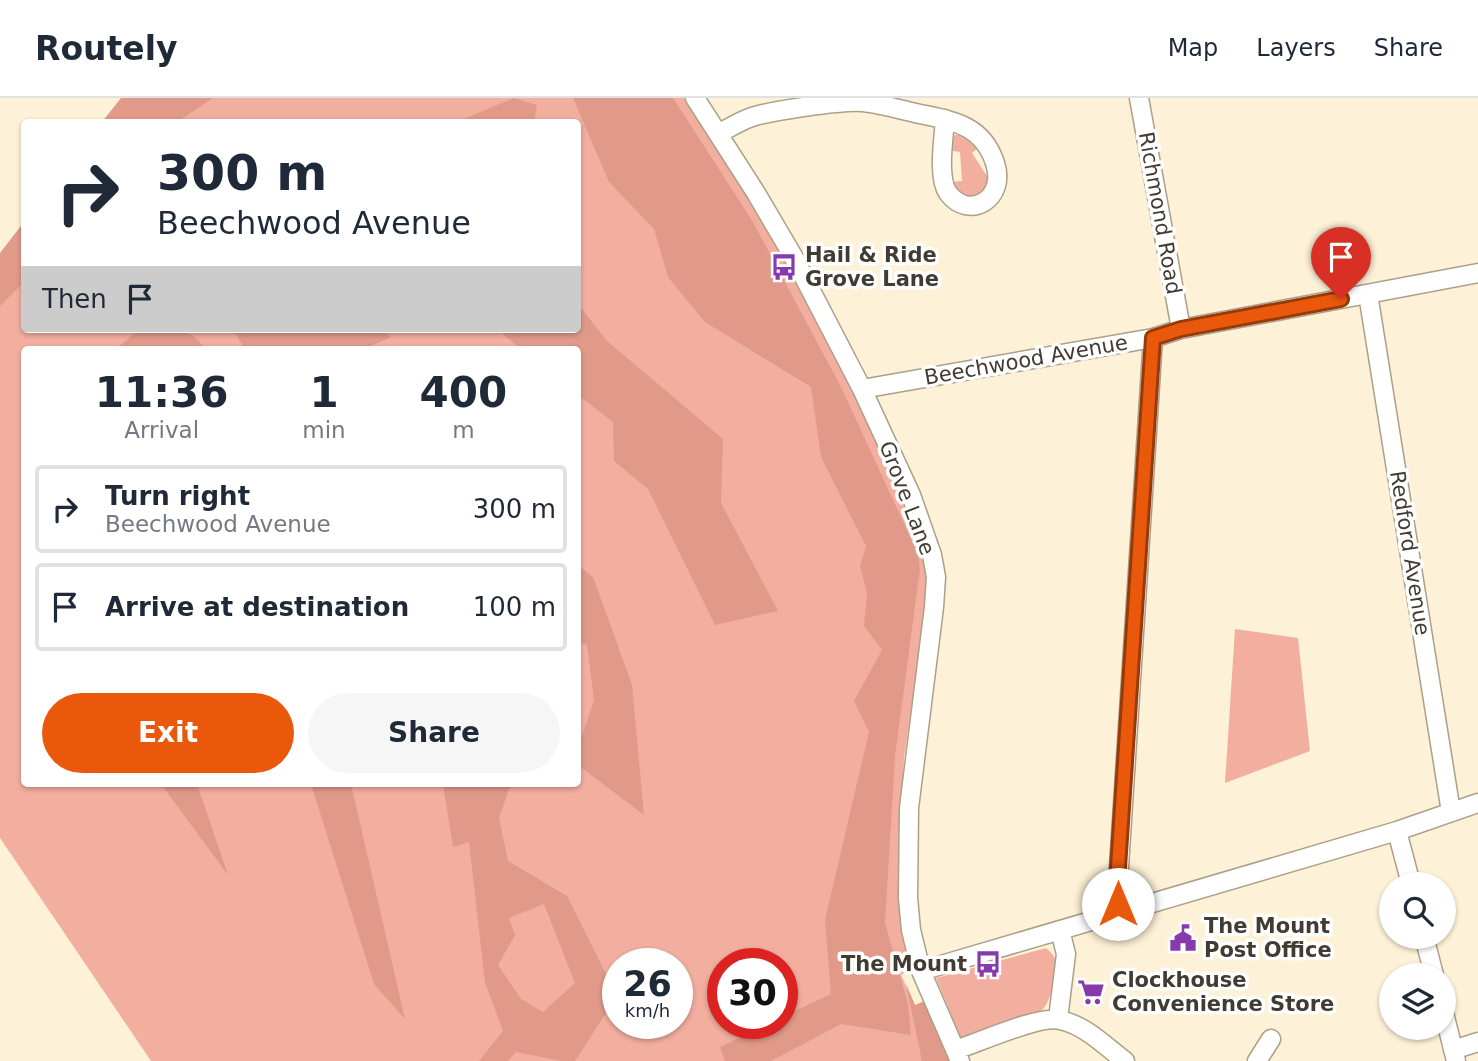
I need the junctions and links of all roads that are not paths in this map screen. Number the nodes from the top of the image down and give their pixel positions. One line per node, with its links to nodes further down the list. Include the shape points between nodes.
1 (695, 98): 4 (street, Grove Lane)
2 (1139, 98): 7 (street, Richmond Road)
3 (945, 119): 3 (street, via 977,132 990,148 998,187 978,205 961,203 947,192 942,166); 4 (street, via 861,101 753,117)
4 (718, 134): 9 (street, Grove Lane, via 793,256)
5 (1478, 273): 6 (street, Beechwood Avenue)
6 (1368, 293): 7 (street, Beechwood Avenue); 11 (street, Redford Avenue)
7 (1181, 329): 8 (street, Beechwood Avenue)
8 (1153, 338): 9 (street, Beechwood Avenue); 14 (street, via 1116,898)
9 (862, 389): 16 (street, Grove Lane, via 911,495 936,577 909,808 908,898)
10 (1478, 803): 11 (street)
11 (1451, 812): 12 (street)
12 (1397, 831): 13 (street); 14 (street)
13 (1408, 872)
14 (1121, 913): 15 (street)
15 (1060, 930): 16 (street); 17 (street, via 1066,954)
16 (921, 971): 21 (street, Grove Lane)
17 (1058, 1019): 21 (street, via 1037,1022); 22 (street, via 1080,1027)
18 (1271, 1039): 23 (street)
19 (1478, 1042): 20 (street)
20 (1454, 1055)
21 (957, 1056)
22 (1125, 1061)
23 (1256, 1061)

